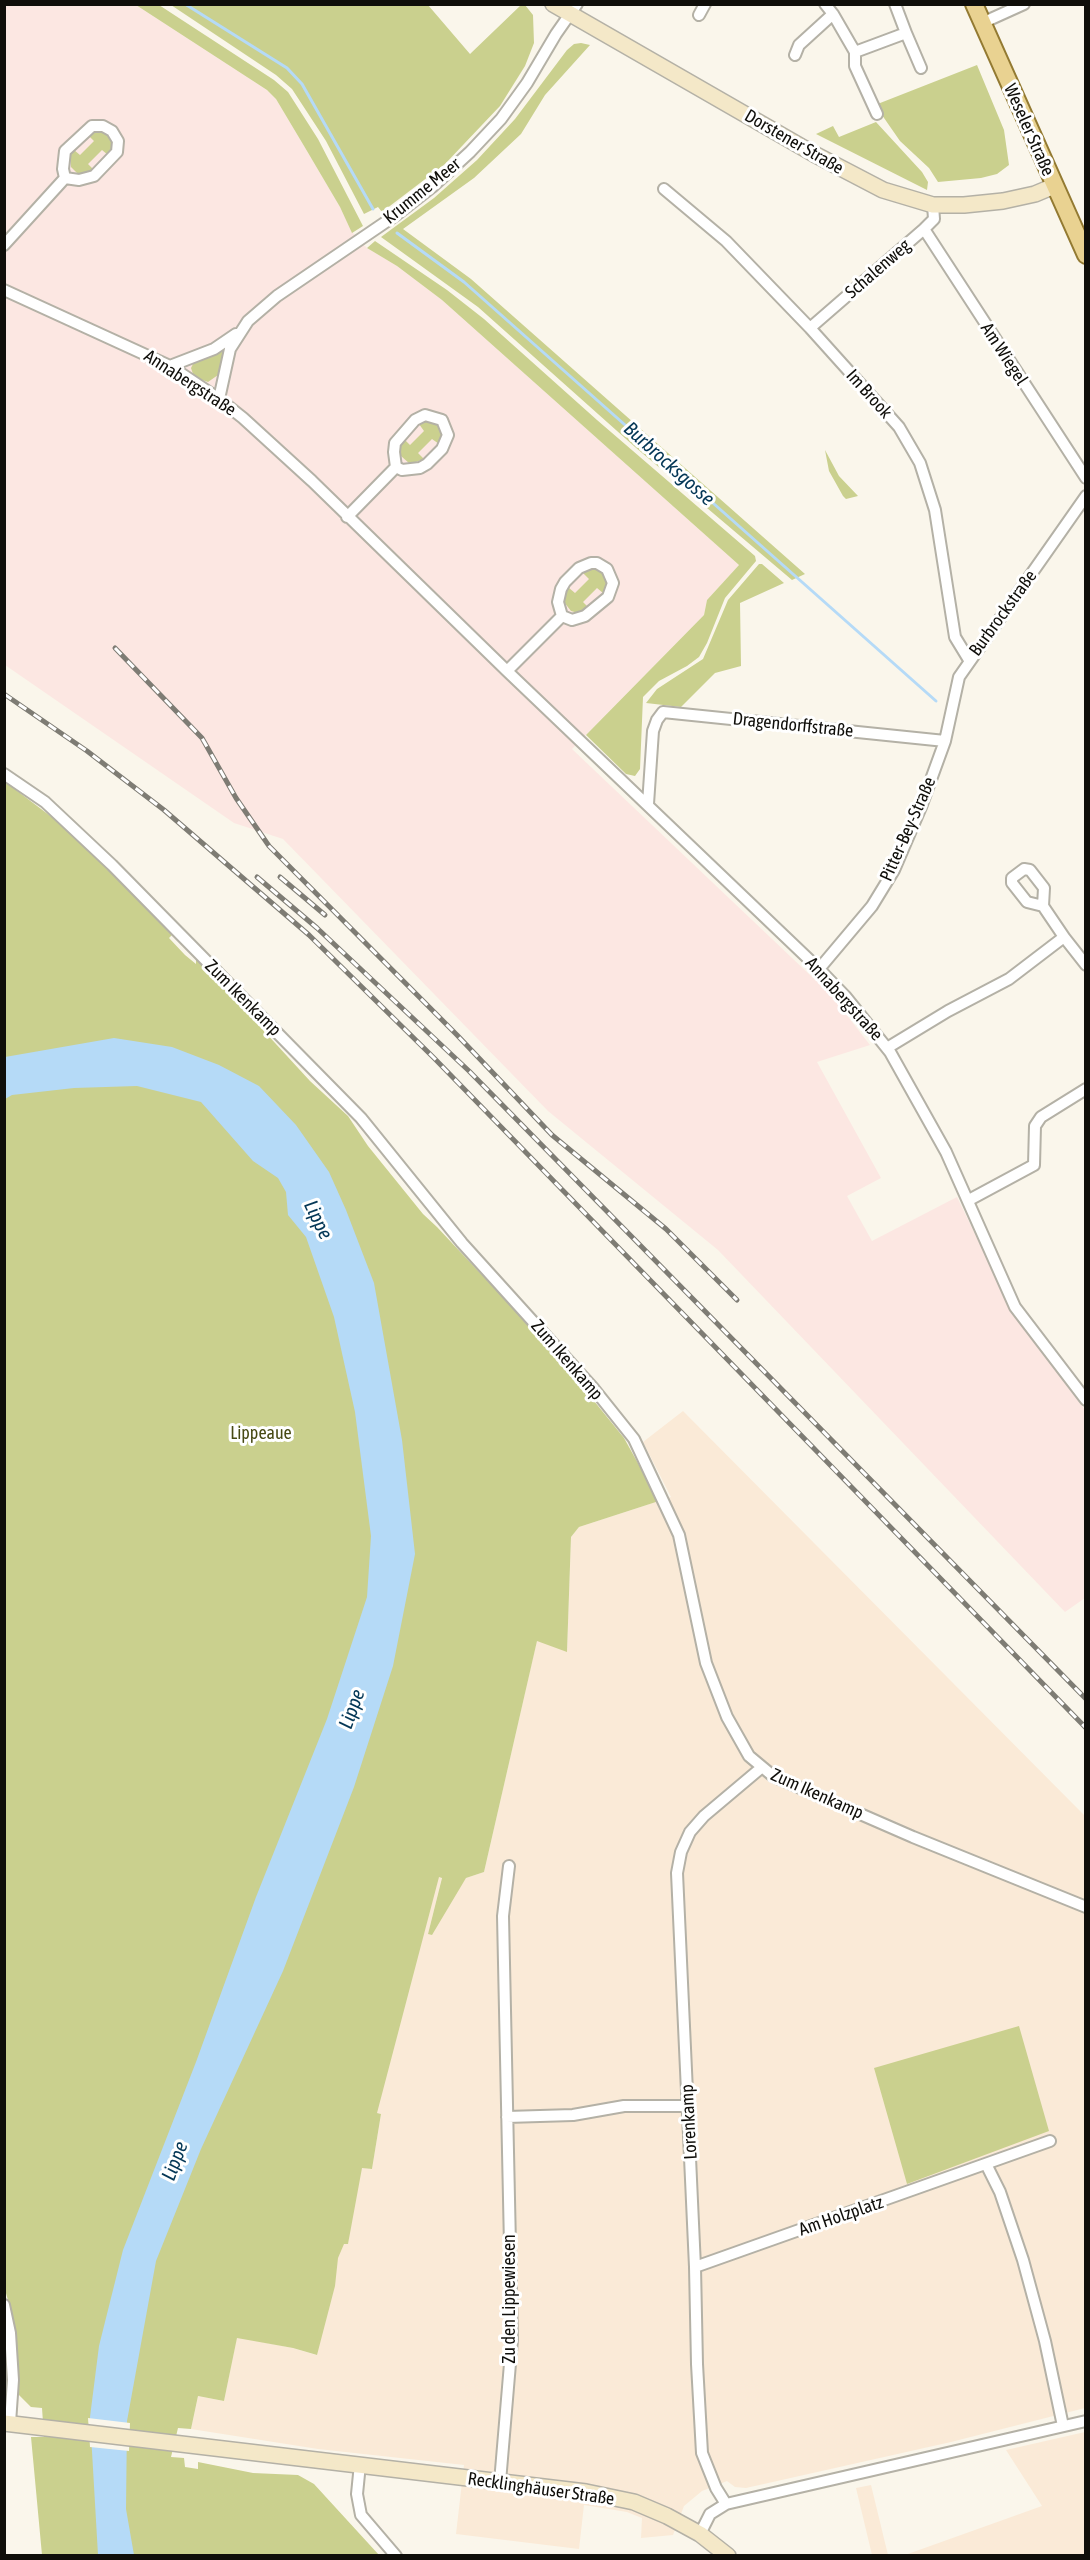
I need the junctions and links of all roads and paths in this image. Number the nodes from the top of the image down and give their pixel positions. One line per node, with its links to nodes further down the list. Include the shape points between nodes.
1 (553, 4): 8 (main road, Dorstener Straße)
2 (705, 4): 10 (street)
3 (825, 4): 9 (street)
4 (895, 4): 12 (street)
5 (974, 4): 11 (main road, Weseler Straße)
6 (1024, 4): 7 (street)
7 (1003, 9): 11 (street)
8 (574, 10): 20 (main road, Dorstener Straße, via 854,177); 26 (street, Krumme Meer, via 501,120 470,152 396,215 277,296)
9 (834, 14): 13 (street); 14 (street, via 799,45)
10 (699, 15)
11 (982, 23): 18 (main road, Weseler Straße)
12 (906, 33): 13 (street); 15 (street)
13 (855, 52): 16 (street, via 855,66)
14 (795, 55)
15 (921, 68)
16 (877, 114)
17 (65, 178): 17 (street, via 63,160 69,146 92,126 112,131 118,146 114,157 94,176); 22 (street)
18 (1054, 186): 20 (main road, Dorstener Straße, via 1003,201); 23 (main road, Weseler Straße)
19 (664, 189): 25 (street, Im Brook, via 726,241)
20 (933, 205): 21 (street, Schalenweg, via 934,219)
21 (924, 229): 25 (street, Schalenweg); 30 (street, Am Wiegel)
22 (4, 245)
23 (1086, 255)
24 (4, 290): 27 (street, Annabergstraße)
25 (810, 328): 34 (street, Im Brook, via 899,427 920,463 935,510 955,637)
26 (239, 333): 27 (street, Krumme Meer, via 214,349); 28 (street, Krumme Meer, via 226,362)
27 (170, 366): 28 (street, Annabergstraße)
28 (219, 399): 32 (street, Annabergstraße)
29 (396, 467): 29 (street, via 420,468 442,449 448,435 441,420 425,415 415,420 395,443); 32 (street)
30 (1086, 478)
31 (1086, 495): 34 (street, Burbrockstraße)
32 (347, 517): 35 (street, Annabergstraße)
33 (562, 616): 33 (street, via 572,620 585,616 608,597 613,583 608,569 591,563 579,568 565,582 558,603); 35 (street)
34 (969, 660): 36 (street, Burbrockstraße, via 959,677)
35 (507, 671): 38 (street, Annabergstraße)
36 (945, 741): 38 (street, Dragendorffstraße, via 663,712 653,731); 42 (street, Pitter-Bey-Straße, via 894,870 873,906)
37 (4, 774): 47 (street, Zum Ikenkamp, via 45,802 112,865 361,1118 462,1243 634,1439 679,1535 706,1663 727,1717 749,1756)
38 (648, 804): 42 (street, Annabergstraße)
39 (1043, 906): 40 (street)
40 (1064, 937): 41 (street); 43 (street, via 1009,979)
41 (1086, 965)
42 (819, 969): 43 (street, Annabergstraße)
43 (887, 1048): 45 (street, Annabergstraße, via 916,1095)
44 (1086, 1089): 45 (street, via 1041,1117 1035,1126 1034,1165)
45 (969, 1200): 46 (street, Annabergstraße, via 1015,1307)
46 (1086, 1400)
47 (761, 1768): 49 (street, Zum Ikenkamp, via 902,1832); 50 (street, Lorenkamp, via 704,1816 690,1832 681,1852 677,1897)
48 (509, 1866): 51 (street, Zu den Lippewiesen, via 503,1916)
49 (1086, 1907)
50 (688, 2106): 51 (street, via 624,2106 573,2115); 54 (street, Lorenkamp)
51 (507, 2117): 60 (street, Zu den Lippewiesen, via 512,2340)
52 (1050, 2141): 53 (street, Am Holzplatz)
53 (986, 2164): 54 (street, Am Holzplatz); 58 (street, via 1023,2260)
54 (695, 2267): 61 (street, Lorenkamp, via 702,2452)
55 (4, 2305): 57 (street, via 13,2380)
56 (1086, 2421): 58 (street)
57 (7, 2423): 59 (main road, Recklinghäuser Straße)
58 (1064, 2426): 61 (street)
59 (360, 2464): 60 (main road, Recklinghäuser Straße); 63 (street, via 357,2494 361,2515)
60 (500, 2482): 62 (main road, Recklinghäuser Straße, via 634,2502)
61 (726, 2504): 62 (street, via 710,2514)
62 (700, 2534): 64 (main road, Recklinghäuser Straße)
63 (396, 2556)
64 (728, 2556)

